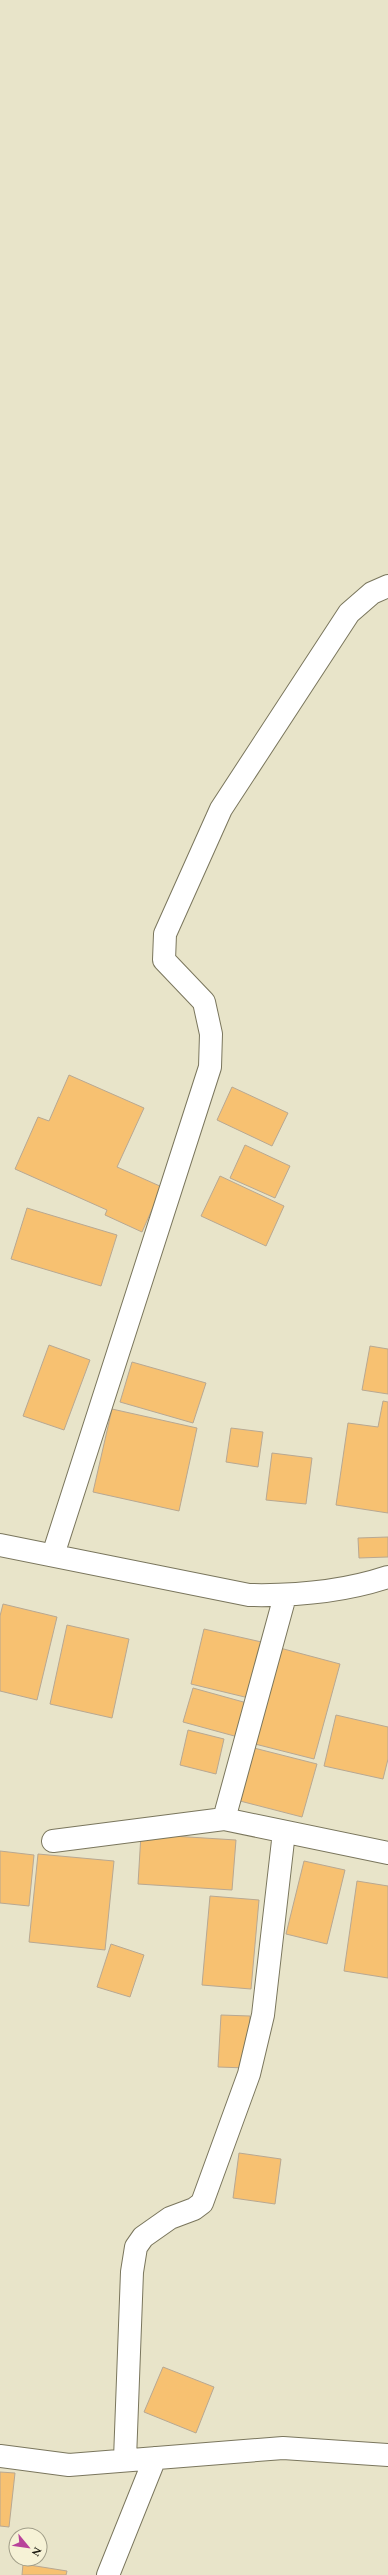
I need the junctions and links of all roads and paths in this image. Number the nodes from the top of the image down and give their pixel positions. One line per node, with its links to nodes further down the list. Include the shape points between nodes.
1 (388, 586): 3 (street, via 372,593 349,613 221,809 165,934 164,960 204,1002 211,1034 210,1067)
2 (0, 1545): 3 (street)
3 (53, 1556): 5 (street, via 249,1595)
4 (388, 1577): 5 (street, via 362,1586)
5 (286, 1596): 6 (street)
6 (224, 1819): 7 (street); 8 (street)
7 (284, 1832): 9 (street); 13 (street, via 263,2015 249,2074 213,2170 207,2194 202,2203 194,2209 152,2228 136,2247 132,2272)
8 (54, 1841)
9 (388, 1853)
10 (388, 2455): 12 (street, via 284,2448)
11 (0, 2456): 13 (street, via 69,2465)
12 (155, 2458): 13 (street); 14 (street)
13 (125, 2459)
14 (108, 2575)

